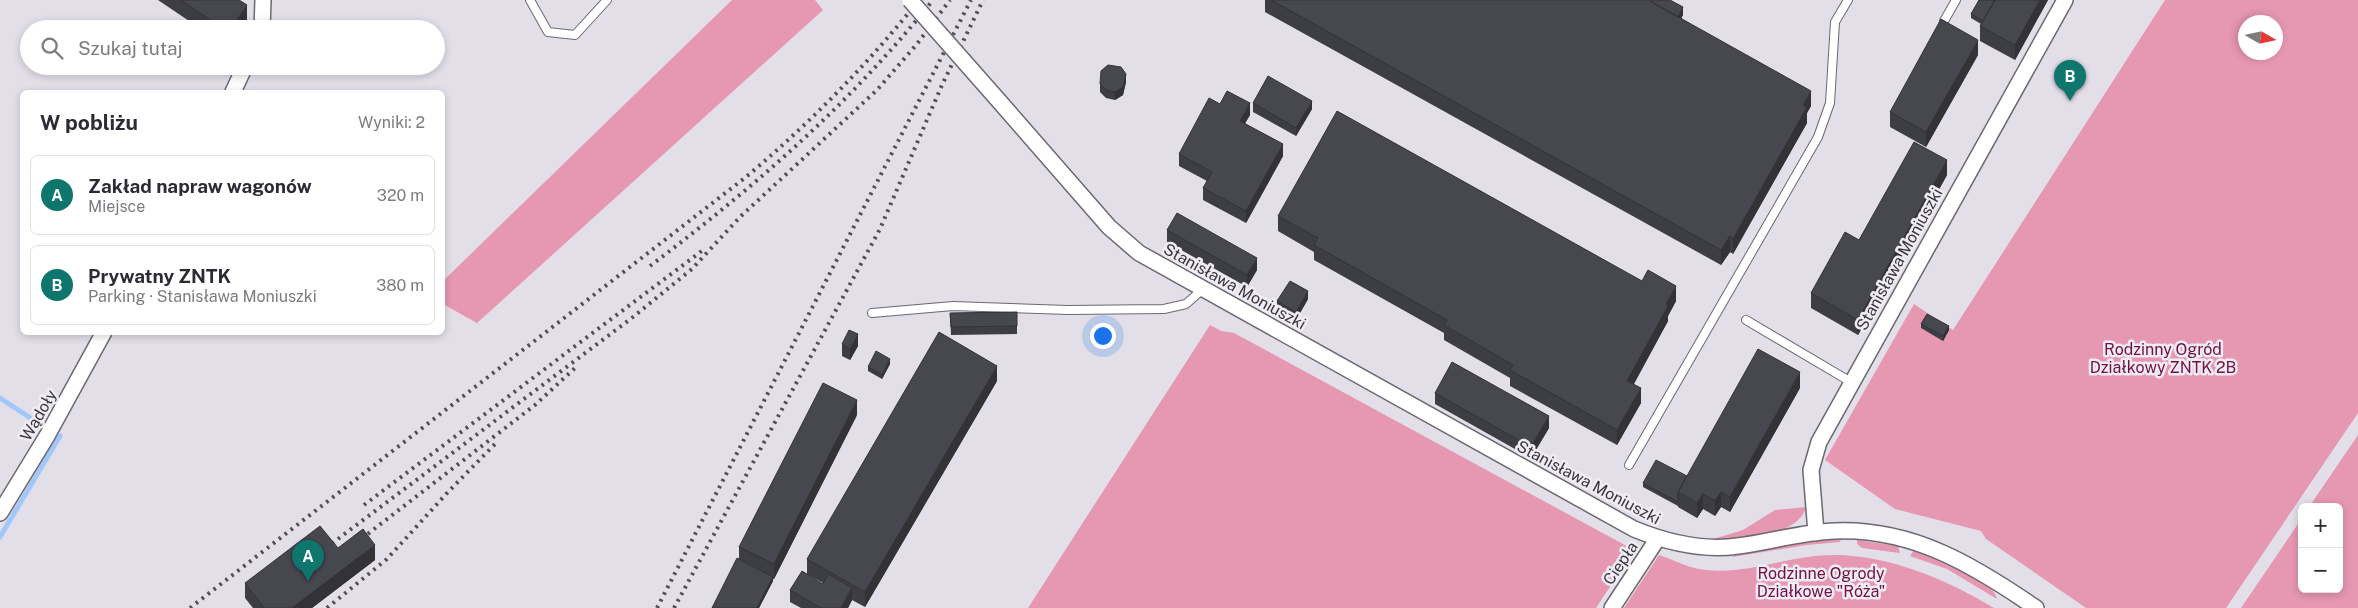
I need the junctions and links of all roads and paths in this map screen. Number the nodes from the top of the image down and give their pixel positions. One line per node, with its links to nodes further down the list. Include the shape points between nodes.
1 (263, 0): 8 (street)
2 (530, 0): 3 (lane, via 548,32 575,34)
3 (607, 0)
4 (910, 0): 12 (street, Stanisława Moniuszki, bridge, via 1109,227 1139,253)
5 (1848, 0): 17 (lane, via 1835,22 1830,103 1818,137)
6 (1956, 0): 9 (lane)
7 (2065, 0): 16 (street, Stanisława Moniuszki)
8 (262, 20)
9 (1944, 21)
10 (241, 75): 11 (street)
11 (234, 90)
12 (1203, 289): 13 (lane, via 1186,304 1164,308 1068,310 953,306); 20 (street, Stanisława Moniuszki, via 1589,505)
13 (872, 313)
14 (1746, 320): 16 (lane)
15 (102, 335): 18 (street, Wądoły)
16 (1851, 382): 19 (street, Stanisława Moniuszki, via 1813,455 1811,485)
17 (1629, 465)
18 (0, 513)
19 (1816, 533): 20 (street, Stanisława Moniuszki, via 1725,547 1698,546); 22 (street, via 1864,532 1923,544 1990,576)
20 (1658, 538): 21 (street, Ciepła)
21 (1612, 608)
22 (2036, 608)

